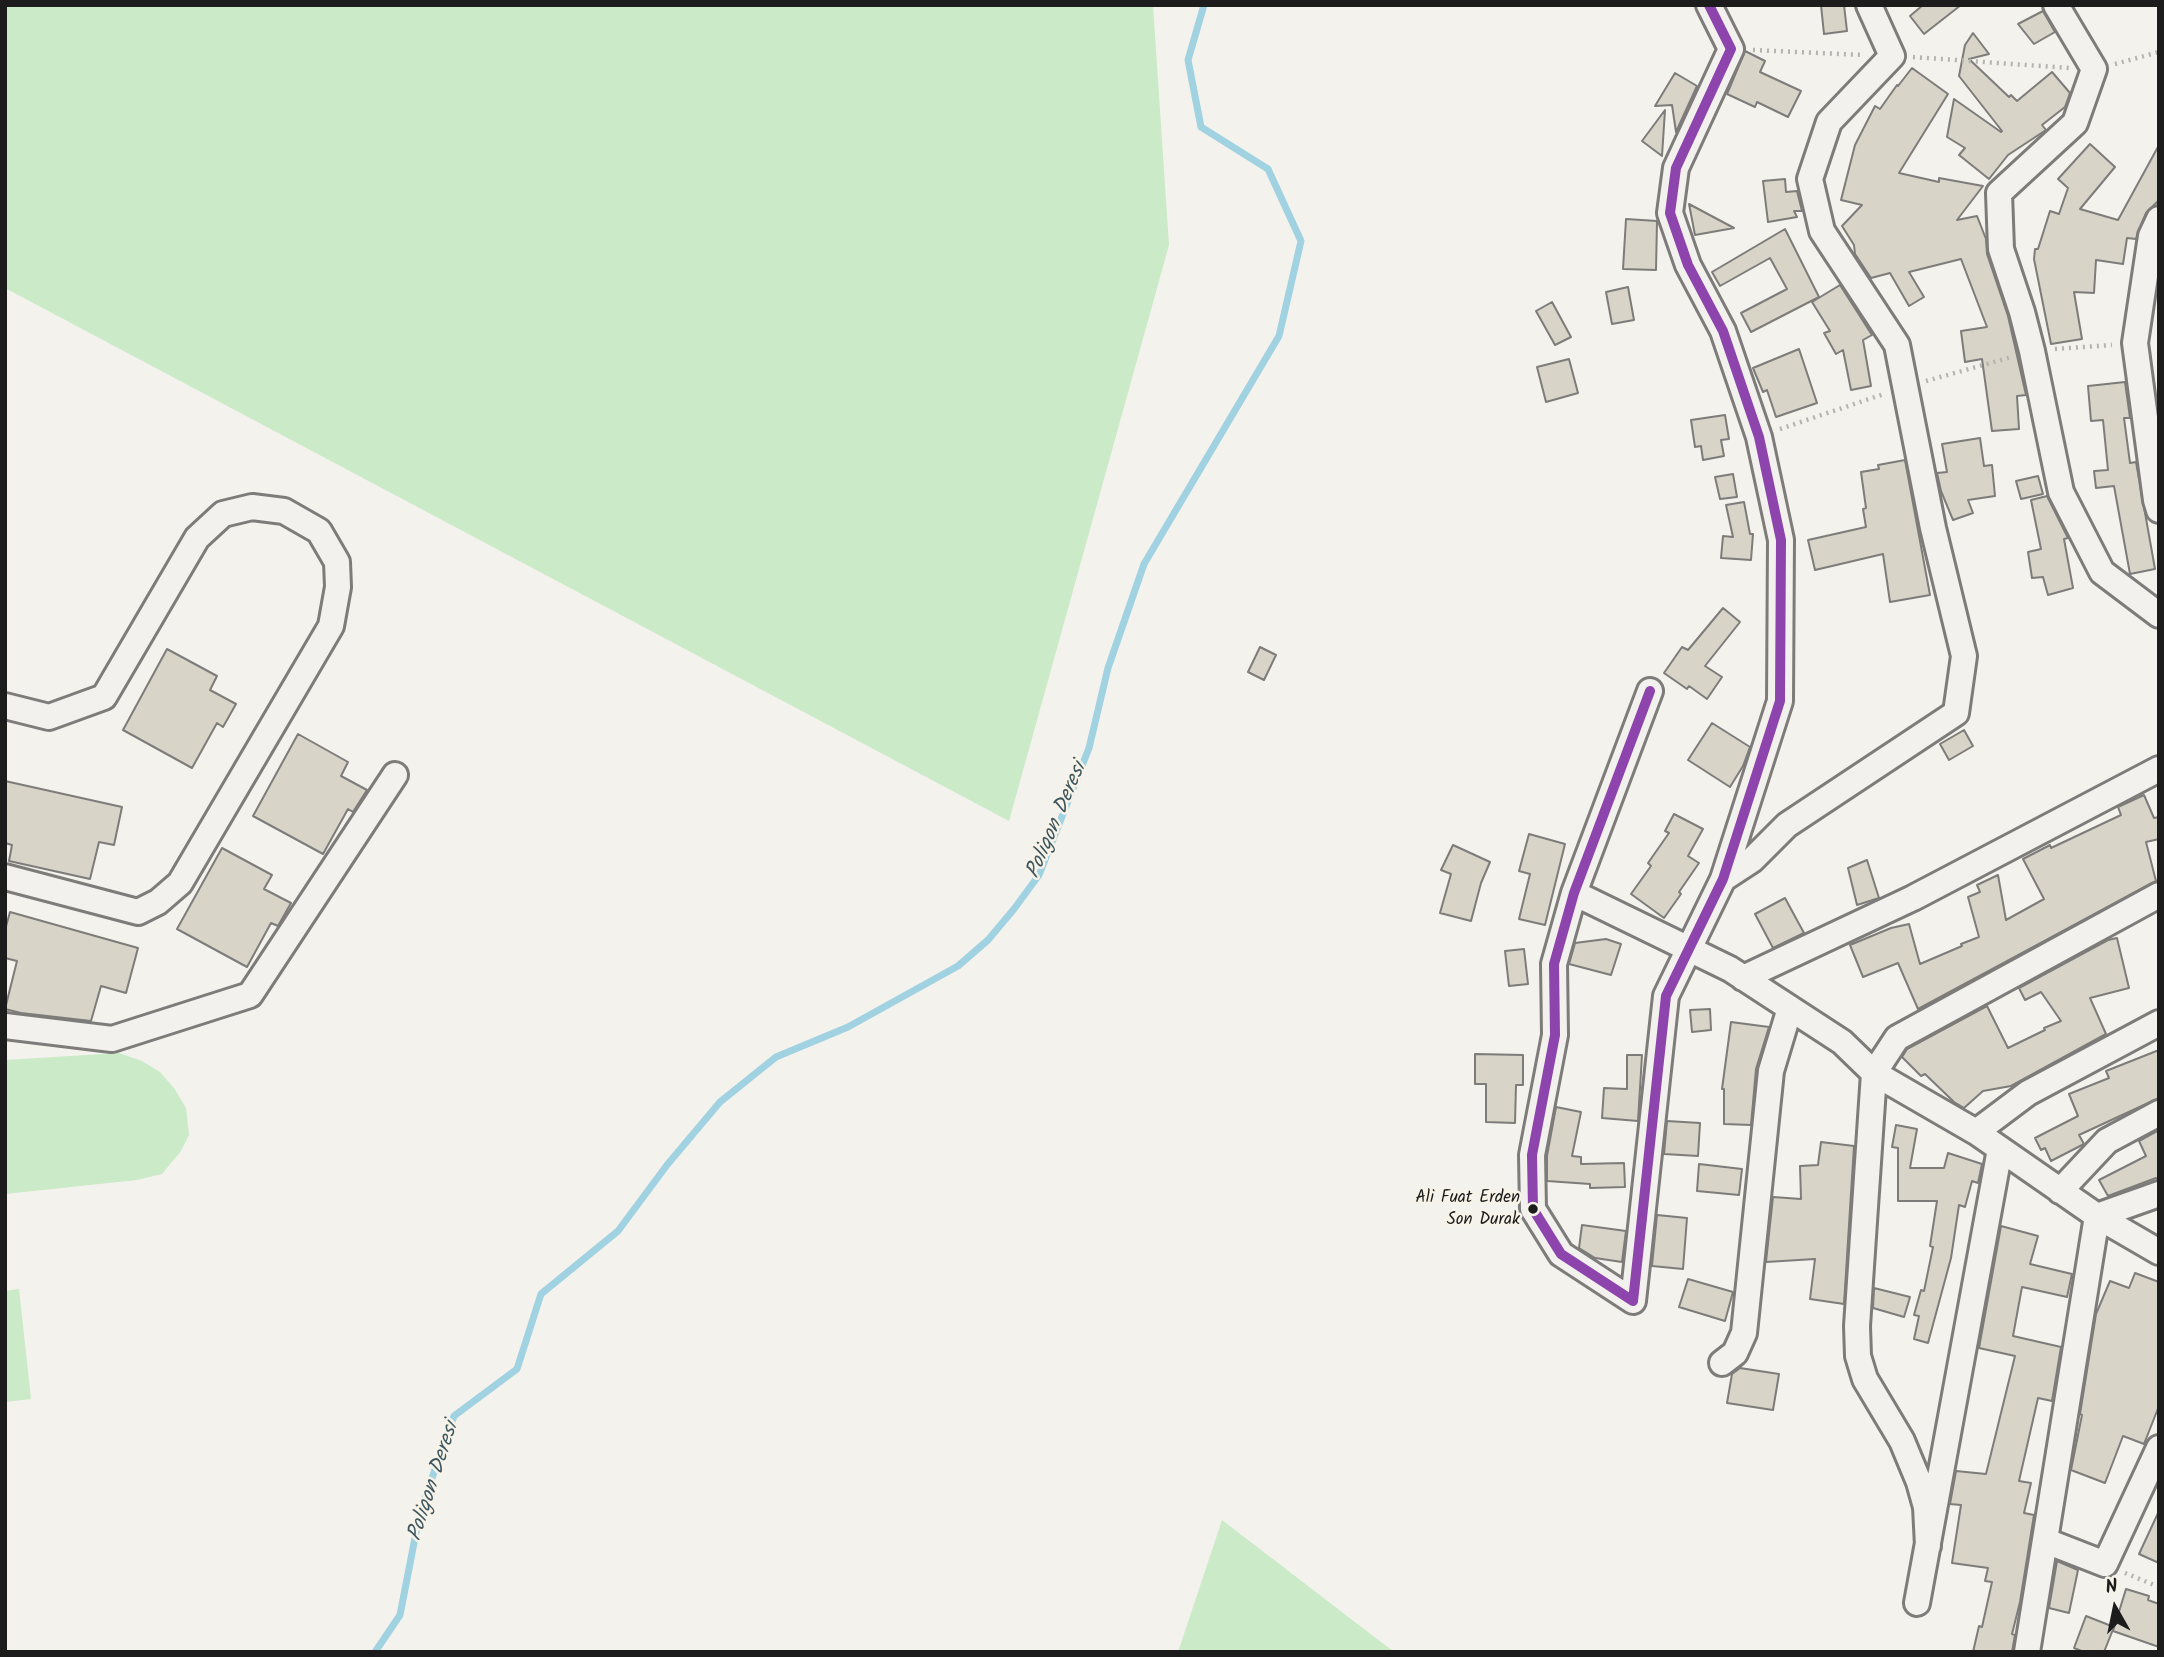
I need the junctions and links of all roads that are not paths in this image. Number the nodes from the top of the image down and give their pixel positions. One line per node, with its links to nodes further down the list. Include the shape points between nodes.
1 (1709, 5): 12 (street, via 1731,49 1676,168 1670,213 1688,265 1723,331 1759,436 1781,540 1780,701)
2 (1869, 5): 12 (street, via 1892,56 1829,122 1810,179 1822,231 1897,345 1964,656 1956,713 1787,825 1752,860)
3 (2056, 5): 6 (street, via 2094,69 2075,123 1998,193 2001,249 2032,351 2061,492 2102,572)
4 (2159, 219): 5 (street, via 2151,236 2135,343)
5 (2159, 510)
6 (2159, 615)
7 (1650, 691): 13 (street)
8 (5, 706): 11 (street, via 49,717 104,697 197,538 223,514 253,507 284,512 318,531 337,562 331,626 180,883 138,912)
9 (2159, 769): 16 (street, via 1913,898)
10 (394, 775): 19 (street, via 250,995 112,1039)
11 (5, 877)
12 (1723, 879): 15 (street)
13 (1574, 893): 15 (street); 15 (street, via 1554,964 1555,1035 1532,1154 1533,1209 1561,1254 1633,1301 1666,996)
14 (2159, 895): 20 (street, via 1897,1038)
15 (1688, 949): 16 (street)
16 (1743, 978): 17 (street)
17 (1790, 1008): 20 (street, via 1842,1042); 28 (street, via 1771,1071 1744,1333 1735,1353)
18 (2159, 1023): 22 (street, via 2028,1093)
19 (5, 1026)
20 (1874, 1073): 22 (street); 31 (street, via 1858,1356 1919,1482)
21 (2159, 1113): 24 (street, via 2107,1141)
22 (1976, 1132): 23 (street)
23 (2000, 1149): 24 (street); 31 (street)
24 (2060, 1191): 26 (street)
25 (2159, 1194): 26 (street)
26 (2097, 1216): 27 (street); 30 (street)
27 (2159, 1252)
28 (1722, 1363)
29 (2158, 1454): 30 (street, via 2105,1564)
30 (2046, 1541): 33 (street)
31 (1928, 1546): 32 (street)
32 (1917, 1603)
33 (2027, 1652)

